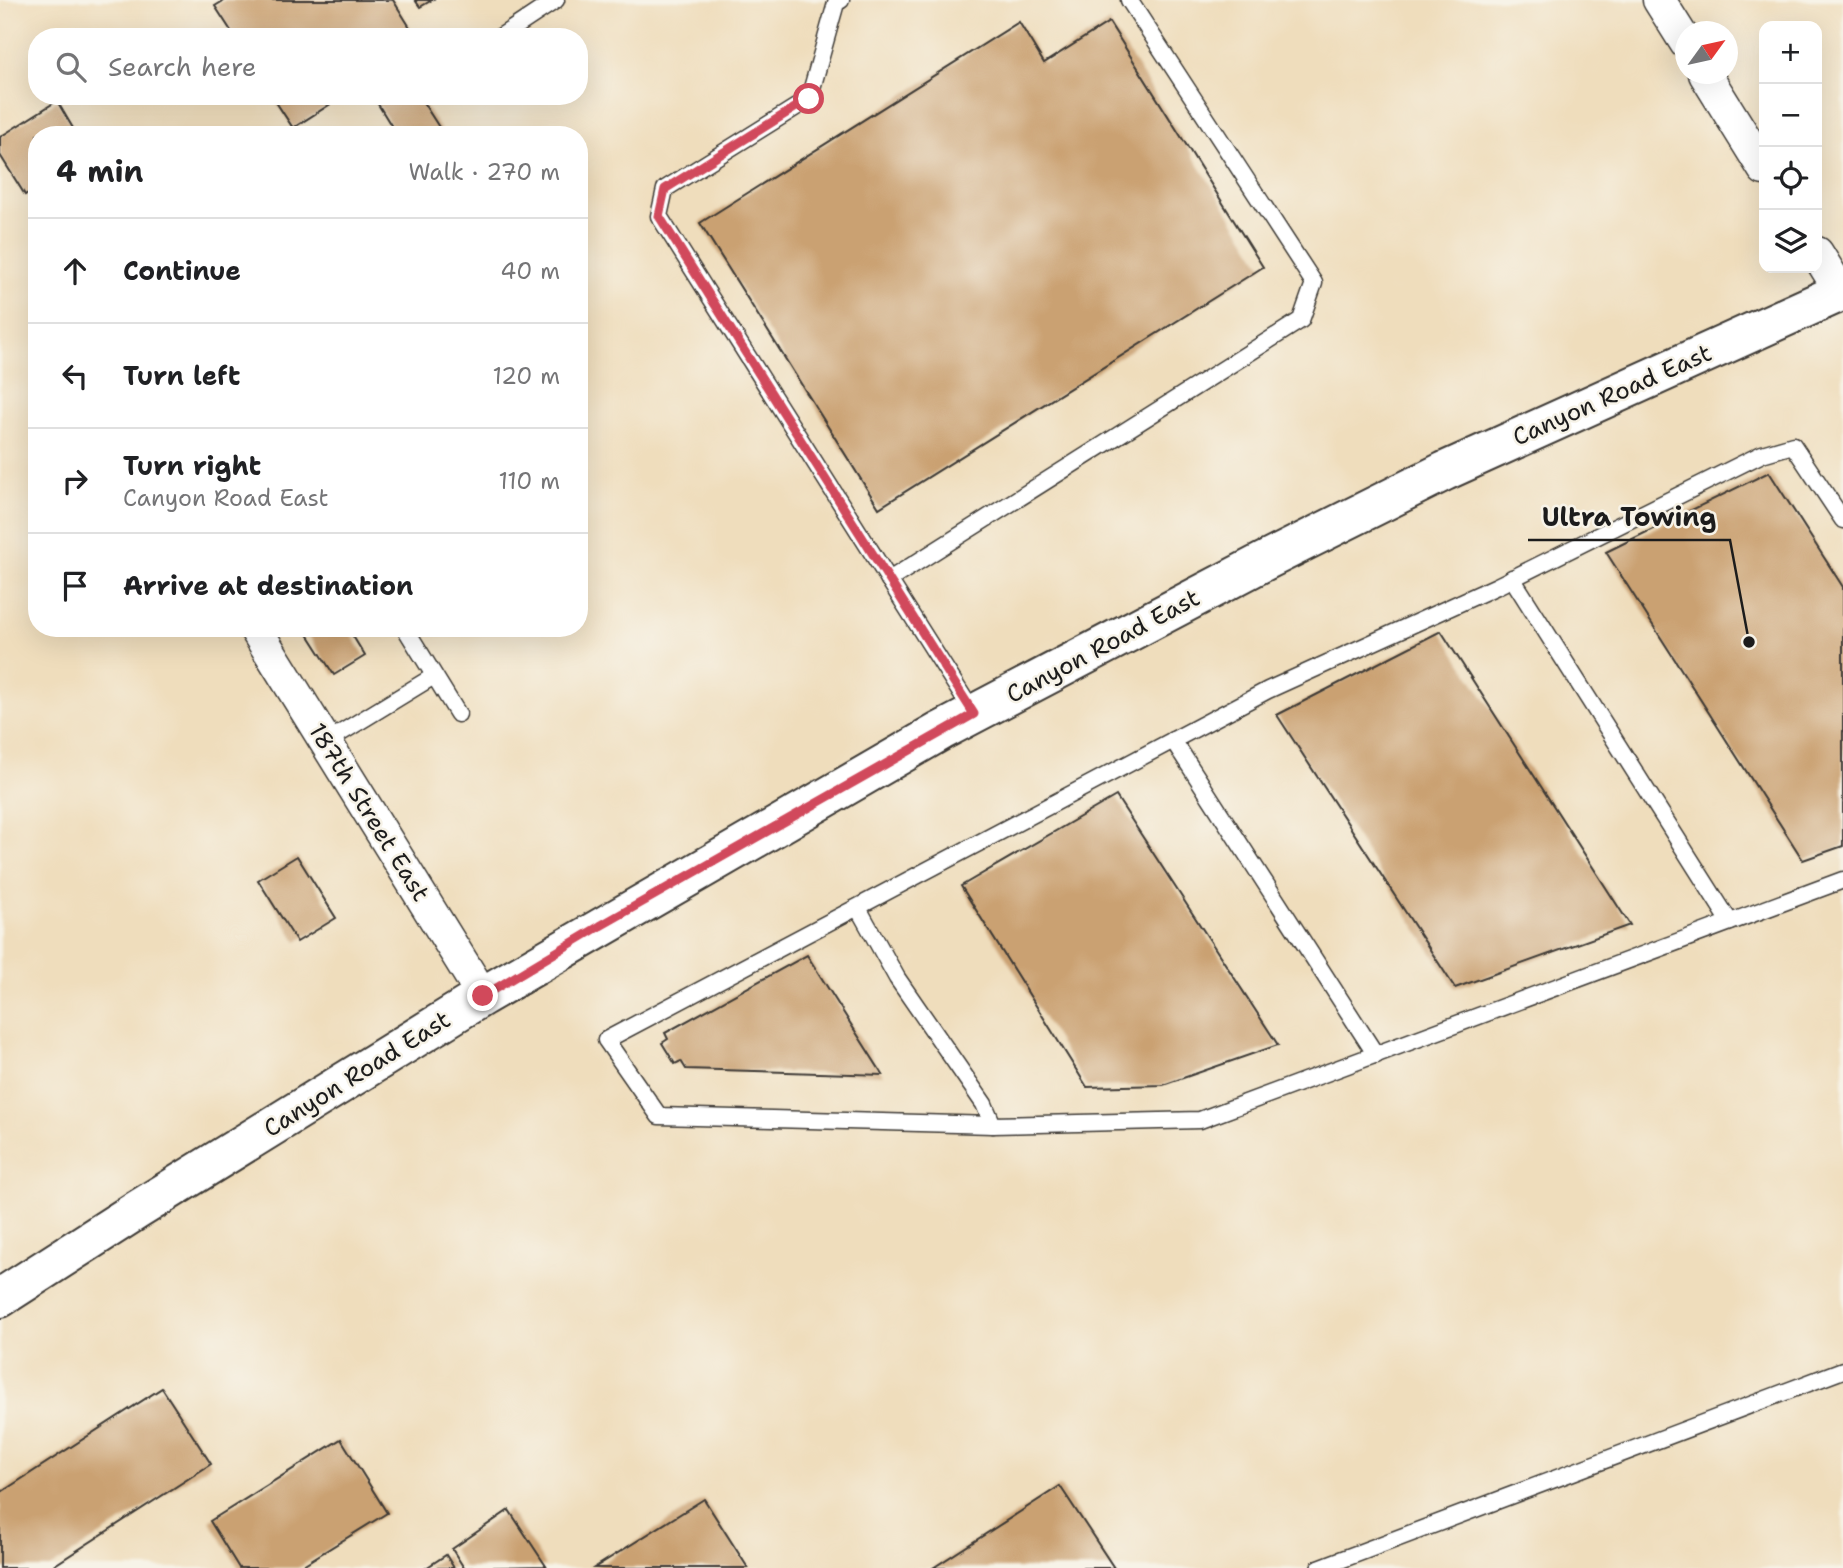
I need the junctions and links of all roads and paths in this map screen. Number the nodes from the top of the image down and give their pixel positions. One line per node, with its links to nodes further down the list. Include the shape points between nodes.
1 (556, 0): 6 (lane)
2 (841, 0): 13 (lane, via 836,3 809,99 665,189 659,216)
3 (1129, 0): 13 (lane, via 1314,283 1301,320)
4 (1659, 0): 5 (street)
5 (1675, 26)
6 (514, 28)
7 (1710, 84): 8 (street)
8 (1759, 161)
9 (1822, 261): 10 (street)
10 (1842, 292): 18 (main road, Canyon Road East, via 1445,471)
11 (1843, 520): 12 (lane, via 1794,445 1762,454)
12 (1512, 578): 19 (lane, via 1268,690); 23 (lane)
13 (889, 580): 18 (lane)
14 (261, 637): 20 (street, 187th Street East)
15 (411, 637): 16 (lane)
16 (435, 676): 17 (lane); 20 (lane)
17 (458, 714)
18 (974, 714): 24 (main road, Canyon Road East)
19 (1173, 740): 22 (lane); 25 (lane)
20 (326, 742): 24 (street, 187th Street East)
21 (1843, 880): 23 (lane)
22 (858, 908): 26 (lane, via 897,978 984,1104); 26 (lane, via 606,1040 659,1116)
23 (1730, 922): 25 (lane)
24 (483, 996): 27 (main road, Canyon Road East)
25 (1376, 1055): 26 (lane, via 1200,1120)
26 (993, 1125)
27 (0, 1298)
28 (1843, 1370): 29 (lane)
29 (1319, 1568)

